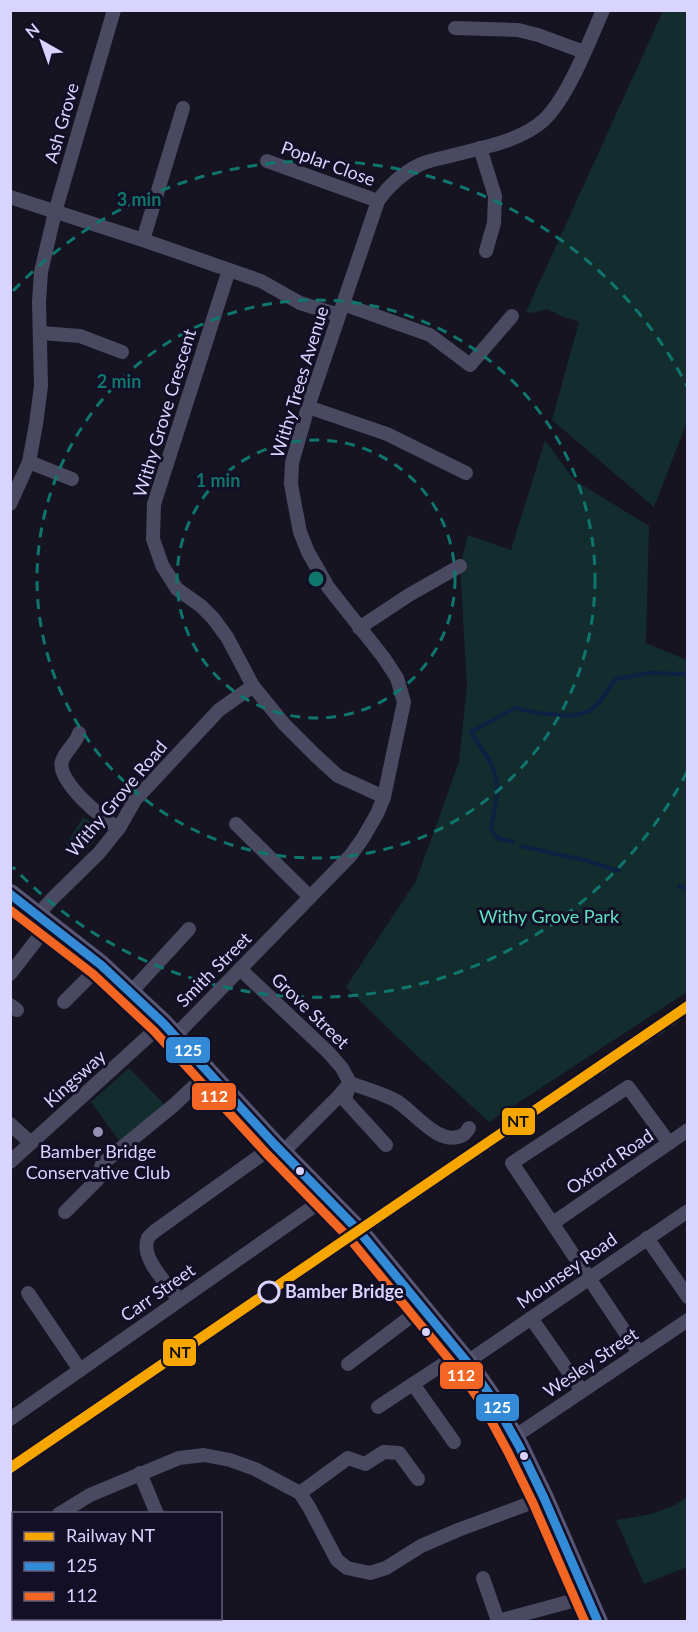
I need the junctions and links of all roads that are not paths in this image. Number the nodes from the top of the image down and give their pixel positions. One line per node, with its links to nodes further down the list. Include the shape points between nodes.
1 (114, 10): 10 (street, Ash Grove)
2 (603, 10): 4 (street, Withy Trees Avenue)
3 (455, 28): 4 (street, via 518,30)
4 (584, 52): 6 (street, Withy Trees Avenue, via 563,96 546,118 525,133)
5 (183, 108): 11 (street)
6 (480, 148): 9 (street, Withy Trees Avenue, via 421,164 388,186); 12 (street, via 495,196 494,223)
7 (267, 161): 9 (street, Poplar Close)
8 (10, 197): 10 (street)
9 (378, 201): 14 (street, Withy Trees Avenue)
10 (55, 212): 11 (street); 16 (street, Ash Grove, via 41,272)
11 (143, 240): 13 (street)
12 (486, 251)
13 (229, 270): 14 (street, via 261,281 300,303); 25 (street, Withy Grove Crescent, via 154,504 153,539 162,565 177,589 213,618)
14 (341, 310): 15 (street, via 430,335 470,364); 18 (street, Withy Trees Avenue)
15 (512, 316)
16 (41, 333): 17 (street, via 80,336); 19 (street, Ash Grove, via 41,386)
17 (122, 352)
18 (308, 407): 20 (street, via 387,434); 24 (street, Withy Trees Avenue, via 292,463 291,484 300,532 328,587)
19 (29, 462): 21 (street); 22 (street, Ash Grove)
20 (466, 473)
21 (72, 479)
22 (10, 504)
23 (459, 566): 24 (street)
24 (359, 628): 27 (street, Withy Trees Avenue, via 397,678 404,702)
25 (253, 686): 27 (street, Withy Grove Crescent, via 284,724 338,776); 29 (street, Withy Grove Road, via 219,710 135,800)
26 (79, 732): 29 (street, via 62,763 62,773 68,784)
27 (384, 797): 31 (street, Withy Trees Avenue, via 378,814 351,855)
28 (236, 824): 31 (street)
29 (118, 828): 32 (street, Withy Grove Road, via 99,853 51,900)
30 (10, 894): 32 (main road)
31 (310, 897): 34 (street, Withy Trees Avenue)
32 (44, 920): 35 (main road); 37 (street, Withy Grove Road)
33 (189, 929): 38 (street)
34 (279, 929): 36 (street, Smith Street)
35 (102, 965): 38 (main road); 39 (street)
36 (240, 969): 40 (street, Smith Street); 42 (street, Grove Street, via 328,1052)
37 (10, 974)
38 (131, 992): 40 (main road)
39 (64, 1002)
40 (169, 1029): 41 (main road); 46 (street, Kingsway)
41 (209, 1072): 49 (main road); 53 (street, via 102,1164 98,1179)
42 (350, 1083): 44 (street, via 398,1102 440,1135 462,1136); 48 (street, via 345,1100); 49 (street)
43 (10, 1124): 46 (street)
44 (469, 1128)
45 (687, 1130): 47 (street, Oxford Road)
46 (31, 1143): 50 (street, Kingsway)
47 (669, 1143): 54 (street, Oxford Road); 54 (street, via 628,1087 512,1163)
48 (386, 1145)
49 (279, 1149): 51 (main road); 59 (street, via 148,1237 146,1250 152,1264)
50 (10, 1162)
51 (327, 1197): 59 (street, Carr Street); 60 (main road)
52 (687, 1211): 55 (street, Mounsey Road)
53 (64, 1212)
54 (553, 1223): 56 (street)
55 (647, 1238): 56 (street, Mounsey Road); 58 (street)
56 (589, 1278): 61 (street, Mounsey Road); 63 (street)
57 (28, 1293): 66 (street)
58 (687, 1297)
59 (179, 1300): 66 (street, Carr Street)
60 (422, 1308): 64 (main road); 65 (street)
61 (531, 1318): 64 (street, Mounsey Road); 68 (street)
62 (687, 1320): 63 (street, Wesley Street)
63 (639, 1353): 68 (street, Wesley Street)
64 (464, 1358): 67 (street, Mounsey Road); 71 (main road)
65 (348, 1364)
66 (80, 1370): 70 (street, Carr Street)
67 (413, 1384): 69 (street, Mounsey Road); 72 (street)
68 (582, 1391): 71 (street, Wesley Street)
69 (378, 1407)
70 (10, 1419)
71 (514, 1437): 76 (main road)
72 (454, 1443)
73 (140, 1473): 75 (street, via 179,1458 204,1455 255,1469); 77 (street); 78 (street)
74 (418, 1479): 75 (street, via 399,1453 384,1452 365,1464 348,1458)
75 (300, 1493): 76 (street, via 337,1560 347,1568 370,1573 458,1530)
76 (544, 1498): 80 (main road)
77 (62, 1512)
78 (156, 1512)
79 (483, 1578): 81 (street)
80 (587, 1597): 81 (street); 82 (main road)
81 (498, 1621)
82 (598, 1622)

